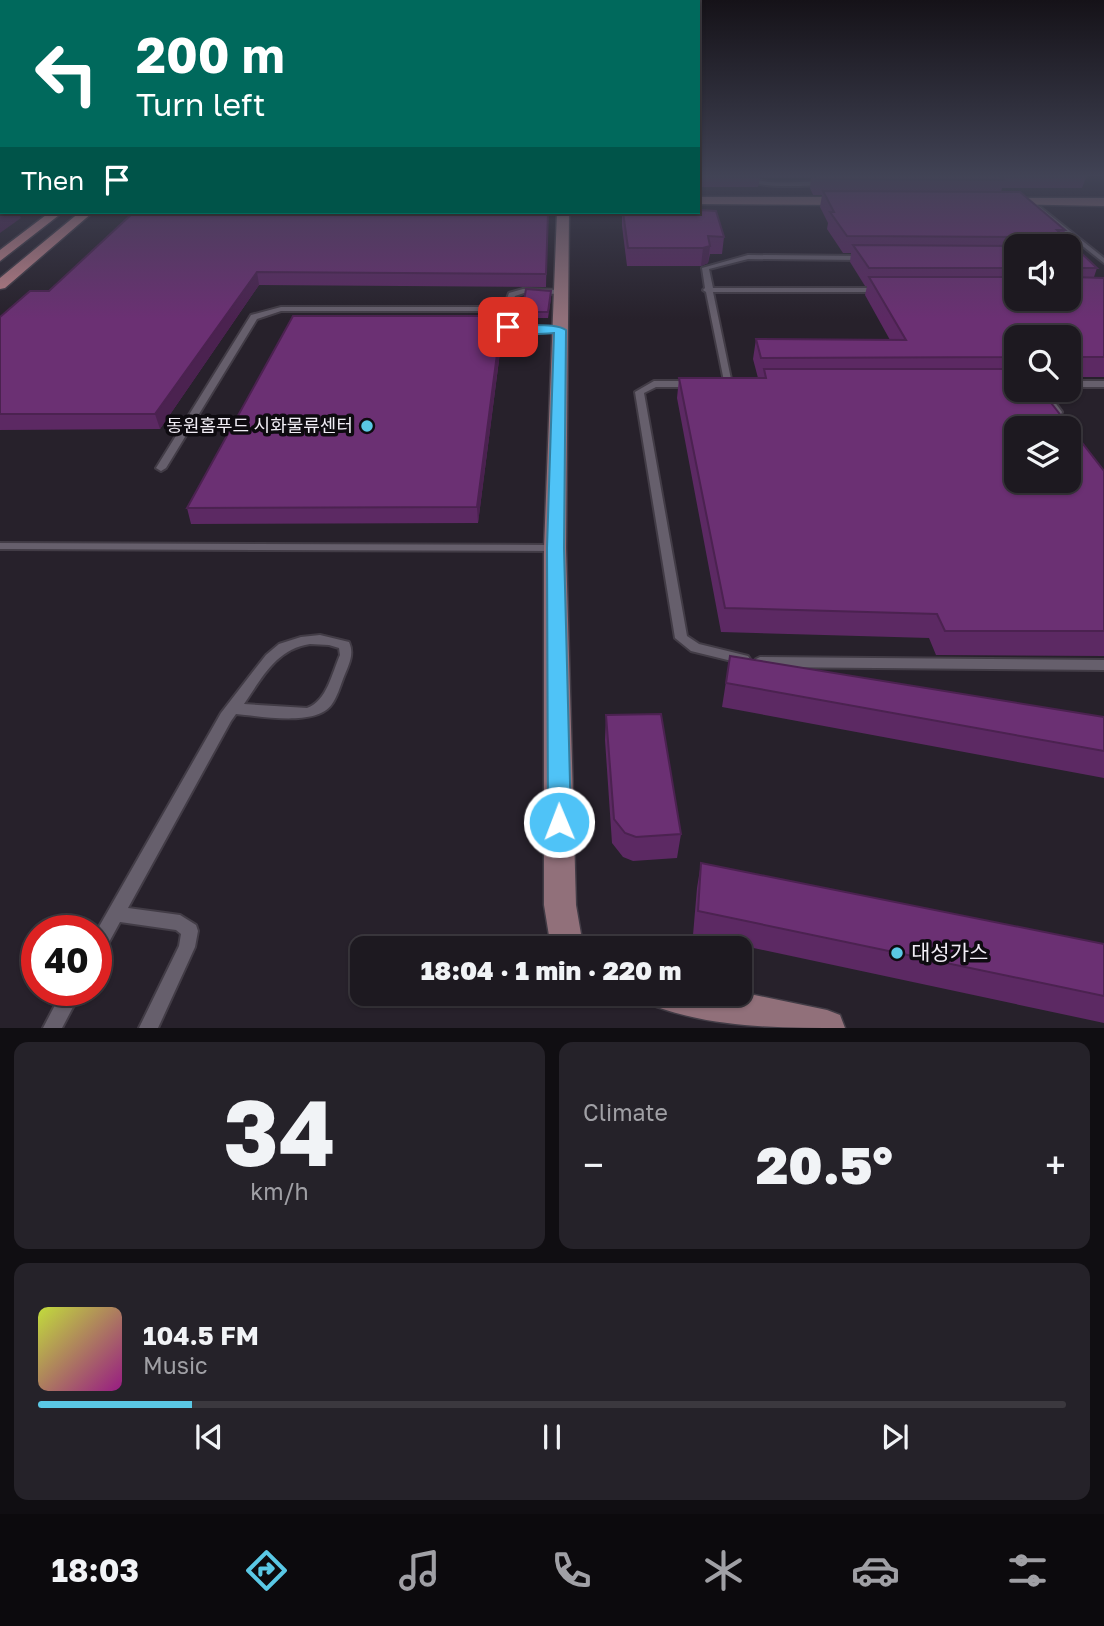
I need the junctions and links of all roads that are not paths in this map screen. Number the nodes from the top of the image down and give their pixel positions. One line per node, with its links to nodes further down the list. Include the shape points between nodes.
1 (43, 223): 5 (main road)
2 (74, 223): 9 (main road)
3 (563, 223): 12 (street)
4 (1057, 223): 8 (lane)
5 (0, 257)
6 (869, 258): 10 (lane, via 738,258 705,268)
7 (1091, 260): 8 (lane)
8 (1103, 260)
9 (0, 285)
10 (707, 290): 11 (lane); 17 (lane)
11 (882, 290)
12 (561, 292): 13 (lane, via 517,293 509,297); 14 (street)
13 (506, 309): 14 (lane, via 502,321 513,330); 23 (lane, via 281,309 262,313 254,317)
14 (560, 330): 25 (street)
15 (703, 384): 26 (lane, via 654,384 639,392 681,638 695,648 768,663)
16 (716, 384): 17 (lane)
17 (728, 384): 18 (lane)
18 (742, 384)
19 (1081, 384): 20 (lane)
20 (1104, 384)
21 (1050, 402): 22 (lane)
22 (1061, 416)
23 (161, 468)
24 (0, 546): 25 (lane)
25 (555, 548): 30 (street, via 560,905)
26 (1104, 665)
27 (233, 709): 27 (lane, via 277,651 306,640 345,645 346,655 327,702 319,709 307,713); 28 (lane)
28 (116, 914): 29 (lane); 34 (lane, via 180,923 190,932)
29 (112, 921)
30 (564, 936)
31 (64, 1006): 33 (lane)
32 (725, 1006): 35 (street)
33 (52, 1027)
34 (148, 1027)
35 (827, 1027)

